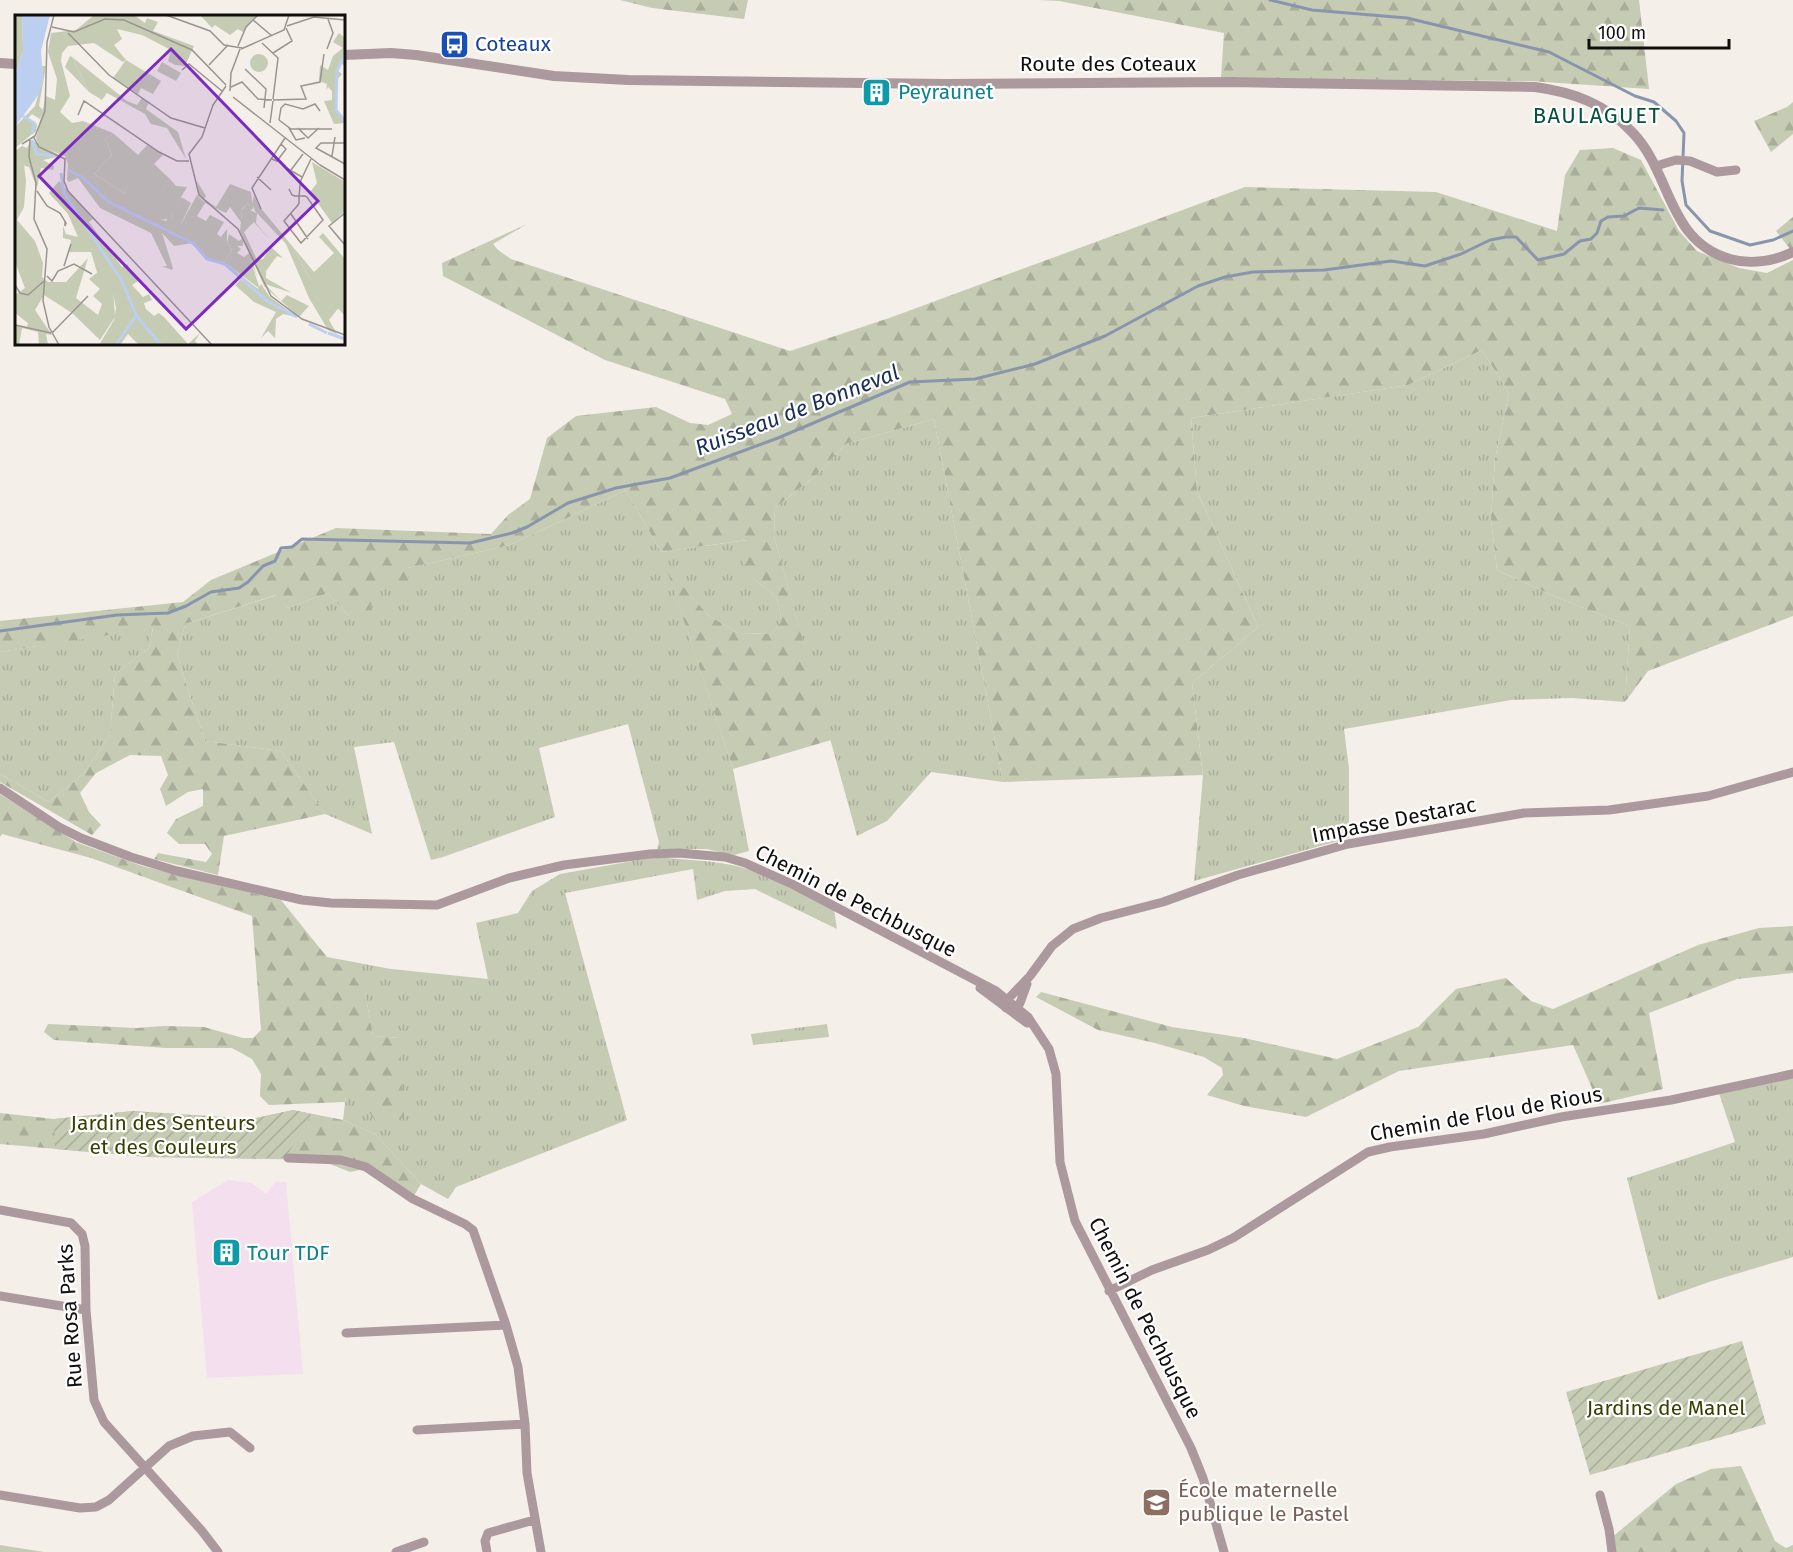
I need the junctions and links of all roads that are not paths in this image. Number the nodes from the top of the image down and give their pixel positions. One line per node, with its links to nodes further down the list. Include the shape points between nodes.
1 (345, 55): 4 (street, Route des Coteaux, via 416,55 554,76 628,80 1535,87 1576,95 1608,111 1634,134)
2 (0, 63): 3 (street)
3 (15, 64)
4 (1656, 166): 5 (street, via 1676,159 1717,172); 6 (street, Route des Coteaux, via 1684,228 1708,249 1745,262 1771,260)
5 (1736, 170)
6 (1793, 252)
7 (1793, 772): 9 (street, Impasse Destarac, via 1708,796 1609,810 1524,813 1348,844 1302,856 1073,929 1052,946)
8 (0, 788): 10 (street, Chemin de Pechbusque, via 59,827 131,857 291,898 330,903 437,905 509,878 564,865 650,854 725,857 792,884 969,979)
9 (1030, 976): 10 (street, Impasse Destarac); 11 (street, Impasse Destarac)
10 (1007, 1004): 11 (street); 12 (street, Chemin de Pechbusque)
11 (1017, 1007): 12 (street, Chemin de Pechbusque)
12 (1036, 1030): 16 (street, Chemin de Pechbusque, via 1054,1060 1060,1162 1075,1221)
13 (1793, 1074): 16 (street, Chemin de Flou de Rious, via 1484,1134 1376,1150 1233,1238)
14 (288, 1158): 19 (street, via 341,1160 366,1167 413,1199 473,1230)
15 (0, 1210): 18 (street, Rue Rosa Parks, via 71,1223 81,1231 85,1246)
16 (1110, 1292): 33 (street, Chemin de Pechbusque, via 1191,1448)
17 (0, 1296): 18 (street)
18 (86, 1310): 24 (street, Rue Rosa Parks, via 98,1412)
19 (506, 1324): 20 (street); 21 (street, via 518,1366)
20 (346, 1332)
21 (525, 1424): 22 (street); 27 (street)
22 (417, 1430)
23 (250, 1448): 24 (street, via 230,1432 205,1433 169,1446)
24 (144, 1467): 25 (street, via 109,1500 91,1508); 29 (street, Rue Rosa Parks)
25 (0, 1495)
26 (1600, 1495): 34 (street)
27 (534, 1520): 31 (street, via 488,1533); 32 (street)
28 (424, 1542): 30 (street)
29 (218, 1552)
30 (396, 1552)
31 (487, 1552)
32 (541, 1552)
33 (1224, 1552)
34 (1612, 1552)

